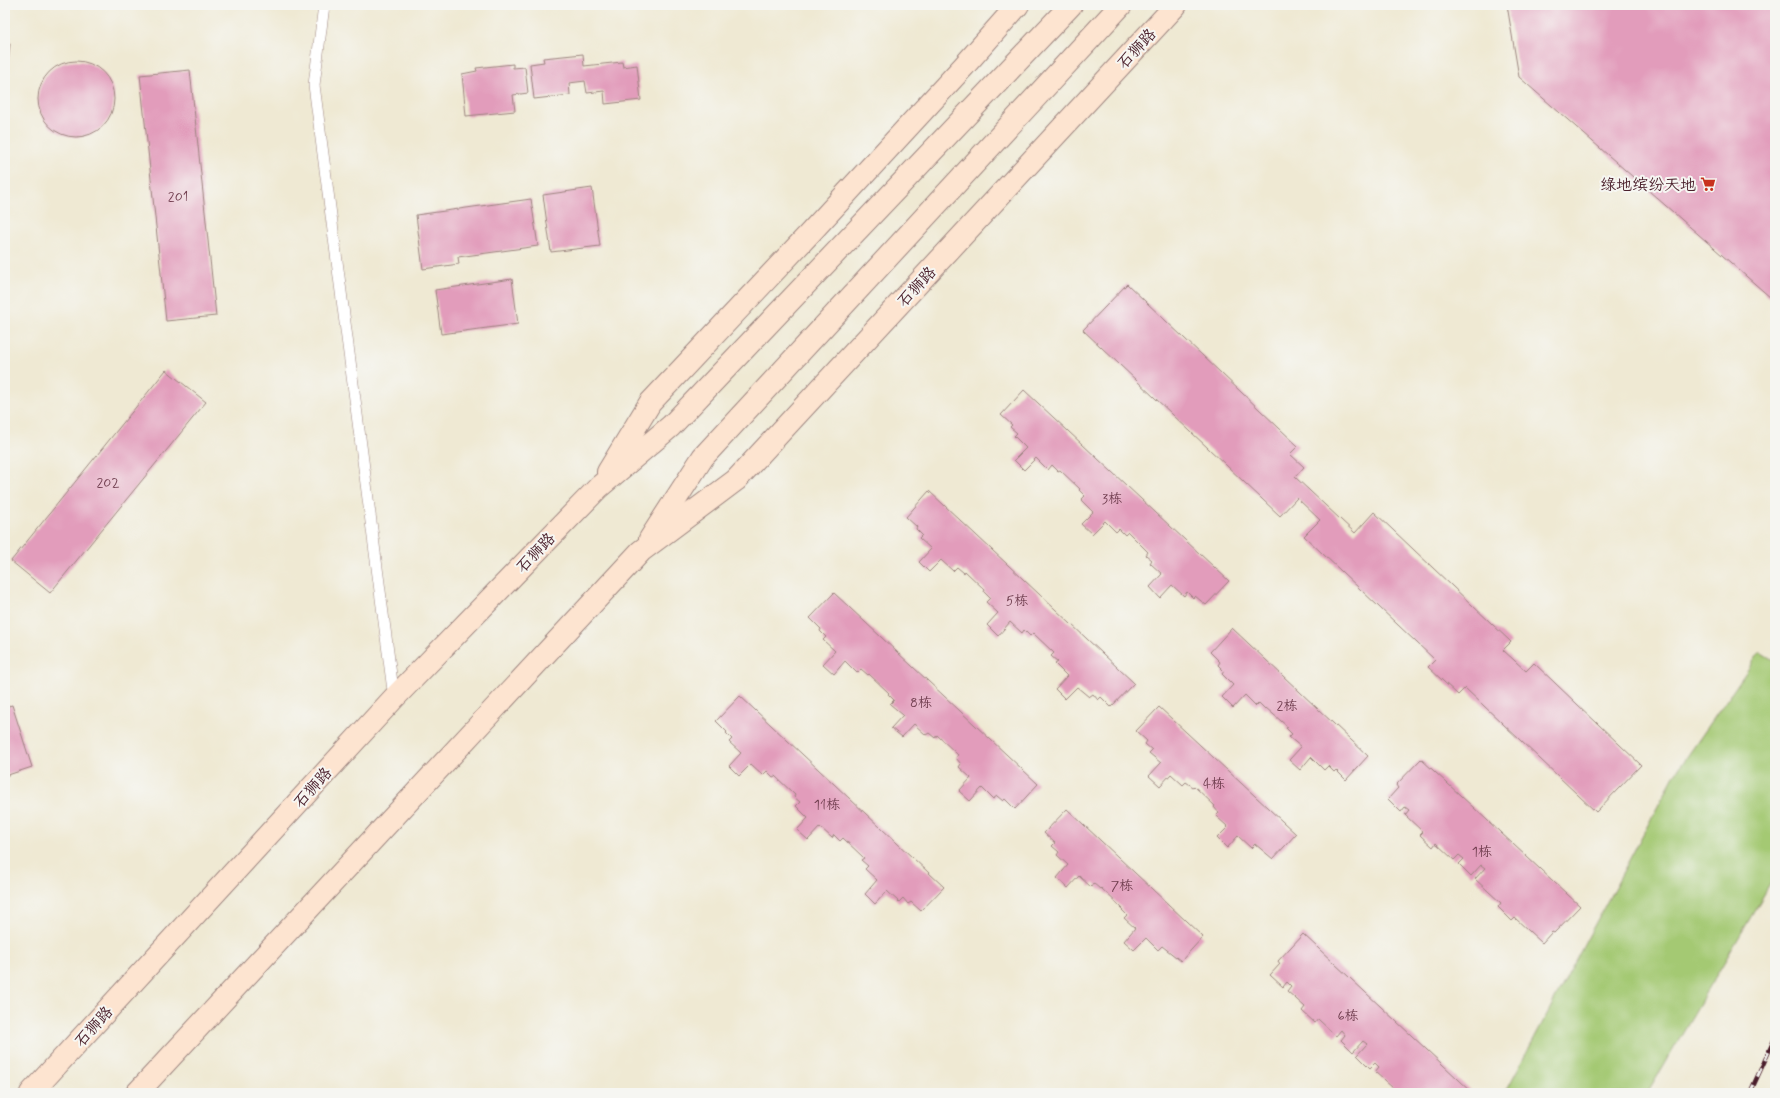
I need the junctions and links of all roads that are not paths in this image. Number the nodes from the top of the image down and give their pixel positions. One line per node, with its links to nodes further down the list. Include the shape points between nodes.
1 (324, 5): 8 (lane, via 314,85)
2 (1018, 5): 6 (main road, 石狮路, via 822,221 650,404)
3 (1071, 5): 6 (main road, 石狮路, via 671,426)
4 (1121, 5): 7 (main road, 石狮路, via 703,457)
5 (1176, 5): 7 (main road, 石狮路, via 736,480)
6 (599, 487): 8 (main road, 石狮路)
7 (642, 551): 10 (main road, 石狮路)
8 (394, 698): 9 (main road, 石狮路)
9 (31, 1093)
10 (137, 1093)

